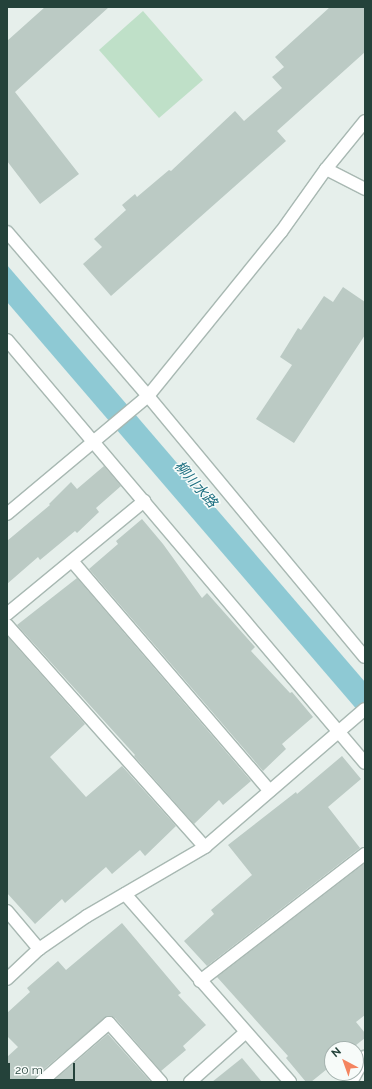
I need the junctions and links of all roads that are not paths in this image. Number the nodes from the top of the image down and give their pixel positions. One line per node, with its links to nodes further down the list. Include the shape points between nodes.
1 (365, 121): 2 (street)
2 (326, 170): 3 (street); 6 (street, via 281,232)
3 (365, 189)
4 (7, 232): 6 (street)
5 (7, 340): 7 (street)
6 (148, 396): 7 (street); 13 (street)
7 (93, 442): 8 (street); 9 (street)
8 (144, 501): 10 (street); 15 (street)
9 (7, 514)
10 (72, 561): 11 (street); 17 (street)
11 (7, 614)
12 (7, 625): 18 (street)
13 (365, 657)
14 (365, 709): 15 (street)
15 (339, 732): 16 (street); 17 (street)
16 (365, 764)
17 (270, 791): 18 (street)
18 (205, 847): 20 (street)
19 (365, 854): 24 (street)
20 (125, 894): 22 (street); 24 (street)
21 (7, 911): 22 (street)
22 (39, 949): 23 (street)
23 (7, 979)
24 (200, 981): 25 (street)
25 (246, 1032): 29 (street); 30 (street)
26 (365, 1057): 31 (street)
27 (41, 1082): 28 (street, via 109,1023)
28 (161, 1082)
29 (190, 1082)
30 (290, 1082)
31 (351, 1082)

